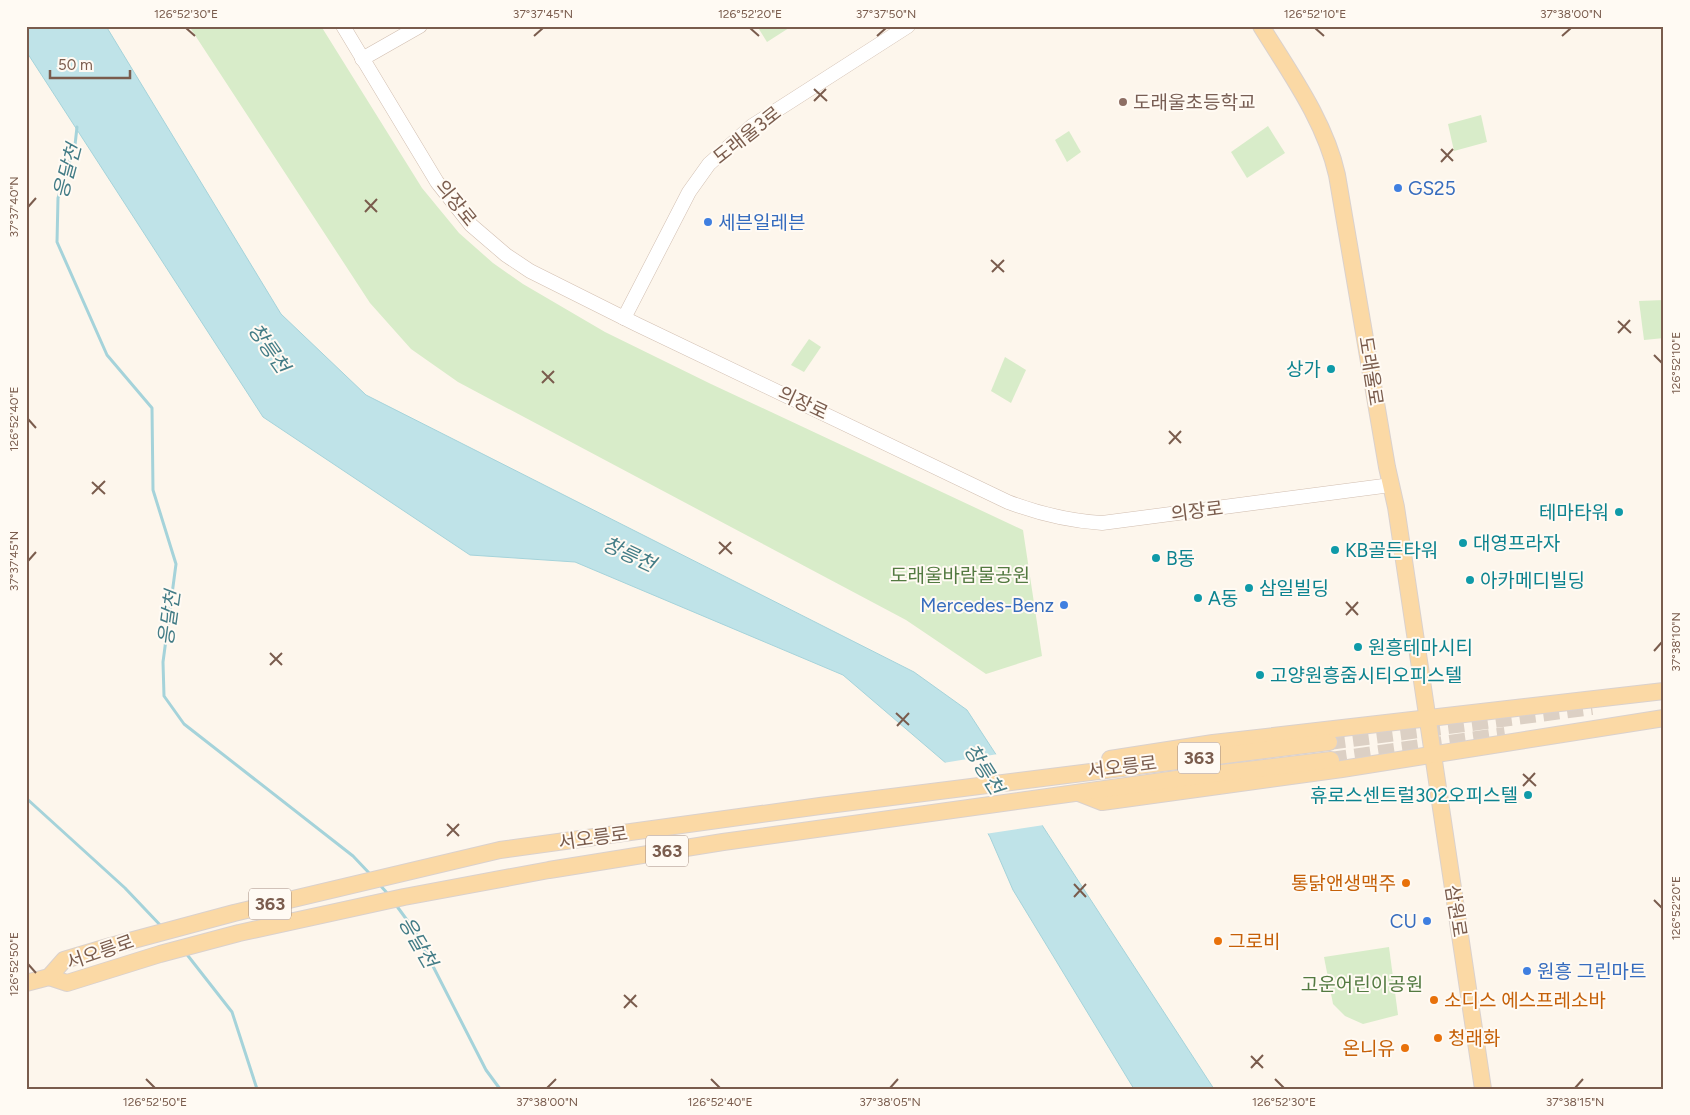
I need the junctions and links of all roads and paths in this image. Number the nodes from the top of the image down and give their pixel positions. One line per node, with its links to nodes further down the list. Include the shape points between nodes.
1 (342, 26): 5 (street, 의장로)
2 (420, 26): 5 (street)
3 (908, 26): 6 (street, 도래울3로, via 752,126 709,164 688,192)
4 (1261, 26): 7 (main road, 도래울로, via 1319,123 1332,151)
5 (362, 59): 6 (street, 의장로, via 437,182 472,225 530,270)
6 (624, 318): 7 (street, 의장로, via 974,486 1045,516 1102,523)
7 (1391, 486): 10 (main road, 도래울로)
8 (1664, 691): 10 (main road)
9 (1664, 718): 12 (main road)
10 (1430, 726): 12 (main road, 삼원로); 14 (main road, via 1213,743 1092,762)
11 (1329, 742): 14 (main road, 서오릉로 / 363)
12 (1433, 754): 15 (main road, via 1102,802); 18 (main road, 삼원로)
13 (1332, 760): 15 (main road, 서오릉로 / 363)
14 (1066, 774): 16 (main road, 서오릉로 / 363, via 500,850 155,934 64,960)
15 (1076, 794): 16 (main road, 서오릉로 / 363, via 723,842 404,897 239,933 67,983)
16 (48, 977): 17 (main road, 서오릉로 / 363)
17 (26, 983)
18 (1483, 1089)

